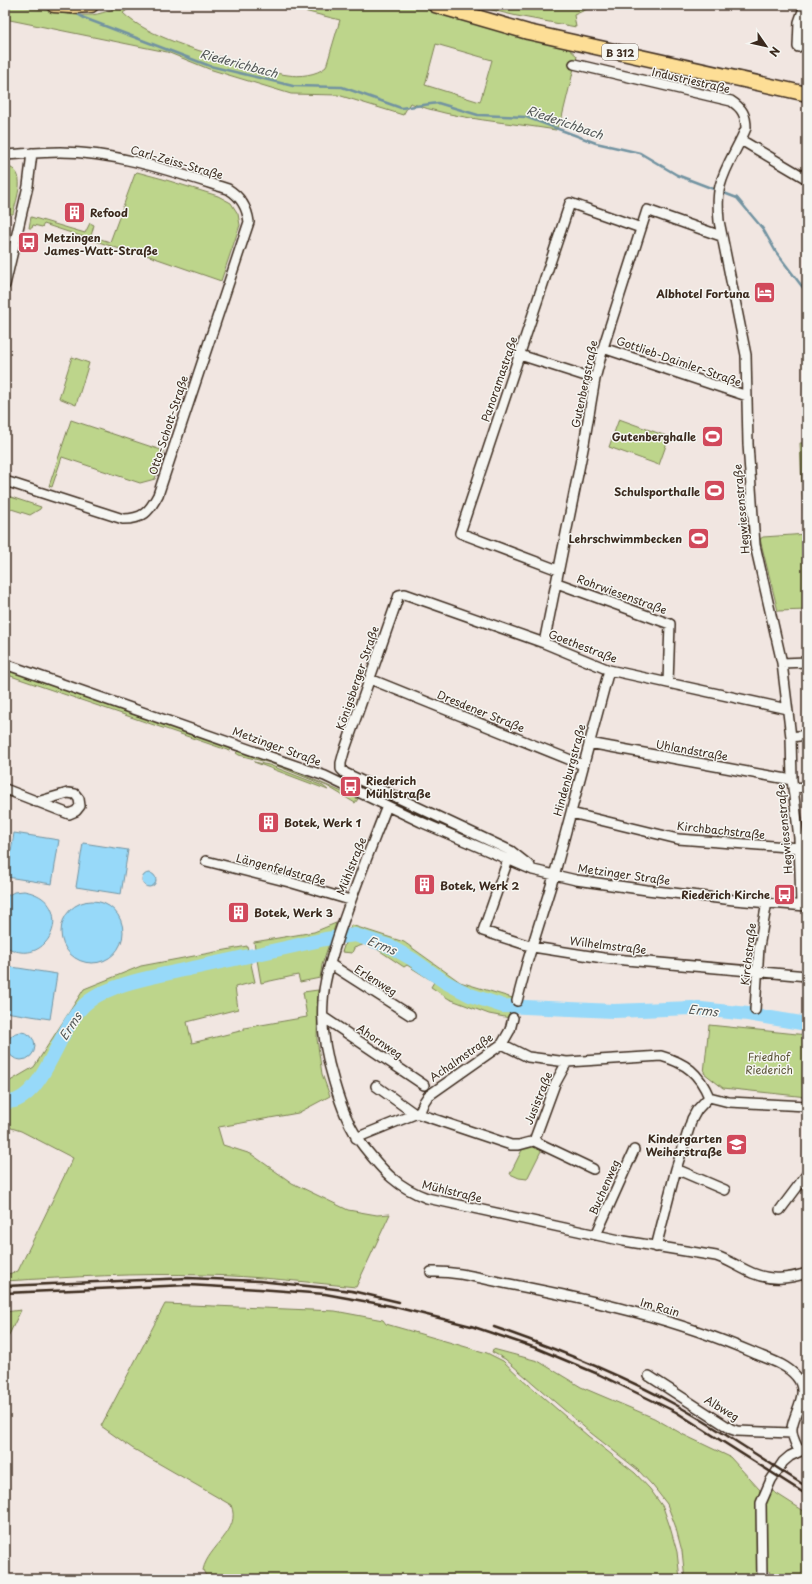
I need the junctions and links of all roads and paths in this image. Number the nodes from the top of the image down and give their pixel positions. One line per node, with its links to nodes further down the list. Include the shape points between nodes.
1 (90, 5): 4 (highway)
2 (435, 5): 7 (highway, B 312, via 528,32)
3 (805, 5): 5 (street, via 799,22)
4 (58, 6)
5 (798, 47)
6 (574, 64): 8 (street, Industriestraße, via 731,101 739,106 746,120)
7 (807, 94)
8 (741, 140): 11 (street); 14 (street, Hegwiesenstraße, via 720,186)
9 (32, 153): 10 (street, Carl-Zeiss-Straße); 12 (street, Carl-Zeiss-Straße, via 60,152 134,161 228,189); 15 (street, via 28,186)
10 (5, 155)
11 (807, 179)
12 (242, 202): 20 (street, Otto-Schott-Straße, via 248,212 249,222 158,495 148,511 132,519 118,518)
13 (641, 228): 14 (street, Gutenbergstraße, via 647,210); 16 (street, Gutenbergstraße); 17 (street, Panoramastraße, via 570,203)
14 (721, 236): 19 (street, Hegwiesenstraße, via 745,348)
15 (5, 285)
16 (602, 348): 18 (street, Gutenbergstraße); 19 (street, Gottlieb-Daimler-Straße)
17 (520, 355): 18 (street); 21 (street, Panoramastraße, via 460,533)
18 (595, 379): 21 (street, Gutenbergstraße)
19 (747, 396): 26 (street, Hegwiesenstraße, via 755,545)
20 (5, 481)
21 (558, 570): 22 (street, Gutenbergstraße)
22 (557, 583): 24 (street, Gutenbergstraße); 30 (street, Rohrwiesenstraße, via 670,624)
23 (399, 595): 24 (street, Goethestraße, via 405,594); 29 (street, Königsberger Straße)
24 (544, 643): 28 (street, Goethestraße)
25 (807, 662): 26 (street)
26 (782, 663): 31 (street, Hegwiesenstraße)
27 (5, 664): 41 (street, Metzinger Straße, via 325,776)
28 (609, 670): 30 (street, Goethestraße); 34 (street, Hindenburgstraße)
29 (370, 679): 35 (street, Dresdener Straße); 36 (street, Königsberger Straße, via 344,752)
30 (668, 683): 31 (street, Goethestraße)
31 (786, 709): 33 (street, Hegwiesenstraße)
32 (807, 735): 33 (street)
33 (791, 737): 37 (street, Hegwiesenstraße)
34 (588, 743): 35 (street, Hindenburgstraße); 37 (street, Uhlandstraße)
35 (583, 766): 42 (street, Hindenburgstraße)
36 (341, 769): 46 (street, Metzinger Straße, via 512,851)
37 (793, 784): 38 (street, Uhlandstraße); 43 (street, Hegwiesenstraße)
38 (807, 787)
39 (5, 789): 40 (street)
40 (38, 802): 40 (street, via 69,814 80,806 75,794 68,793)
41 (387, 806): 44 (street, Metzinger Straße); 48 (street, Mühlstraße)
42 (570, 812): 43 (street, Kirchbachstraße, via 678,839); 47 (street, Hindenburgstraße)
43 (800, 848): 50 (street, Hegwiesenstraße)
44 (508, 860): 46 (street, Metzinger Straße); 51 (street, Wilhelmstraße, via 483,930)
45 (206, 861): 48 (street, Längenfeldstraße)
46 (533, 870): 47 (street, Metzinger Straße)
47 (554, 876): 49 (street, Metzinger Straße, via 647,890); 51 (street, Hindenburgstraße)
48 (350, 900): 52 (street, Mühlstraße)
49 (767, 902): 50 (street, Metzinger Straße); 53 (street, Kirchstraße)
50 (804, 905)
51 (533, 947): 53 (street, Wilhelmstraße, via 603,958); 55 (street, Hindenburgstraße)
52 (330, 964): 57 (street, Erlenweg); 58 (street, Mühlstraße, via 325,985)
53 (757, 972): 54 (street, Wilhelmstraße); 56 (street, Kirchstraße)
54 (807, 976)
55 (518, 1001)
56 (755, 1010)
57 (410, 1015)
58 (323, 1017): 62 (street, Ahornweg); 67 (street, Mühlstraße, via 328,1060 346,1120)
59 (513, 1018): 60 (street, Achalmstraße)
60 (502, 1044): 61 (street, via 528,1057); 66 (street, Achalmstraße, via 428,1096)
61 (566, 1062): 64 (street, via 661,1056 686,1066 698,1077); 68 (street, Jusistraße)
62 (424, 1085)
63 (376, 1086): 66 (street, Jusistraße)
64 (709, 1097): 65 (street, via 729,1102); 71 (street, via 692,1119)
65 (807, 1106)
66 (417, 1114): 67 (street); 68 (street, Jusistraße, via 511,1145)
67 (356, 1138): 75 (street, Mühlstraße, via 395,1182 411,1192 427,1198)
68 (534, 1141): 70 (street)
69 (634, 1150): 75 (street, Buchenweg)
70 (593, 1169)
71 (676, 1169): 73 (street); 76 (street)
72 (807, 1174): 74 (street)
73 (725, 1190)
74 (780, 1210)
75 (596, 1235): 76 (street, Mühlstraße)
76 (656, 1247): 78 (street, Mühlstraße, via 716,1256 752,1273 777,1279 793,1278)
77 (431, 1272): 80 (street, Im Rain, via 456,1273 588,1300 672,1323 772,1361 791,1371 802,1389 801,1403 793,1422)
78 (807, 1273)
79 (649, 1376): 80 (street, Albweg, via 731,1429)
80 (792, 1433): 81 (street)
81 (803, 1449): 82 (street, via 783,1462 771,1480 761,1503)
82 (762, 1579)

